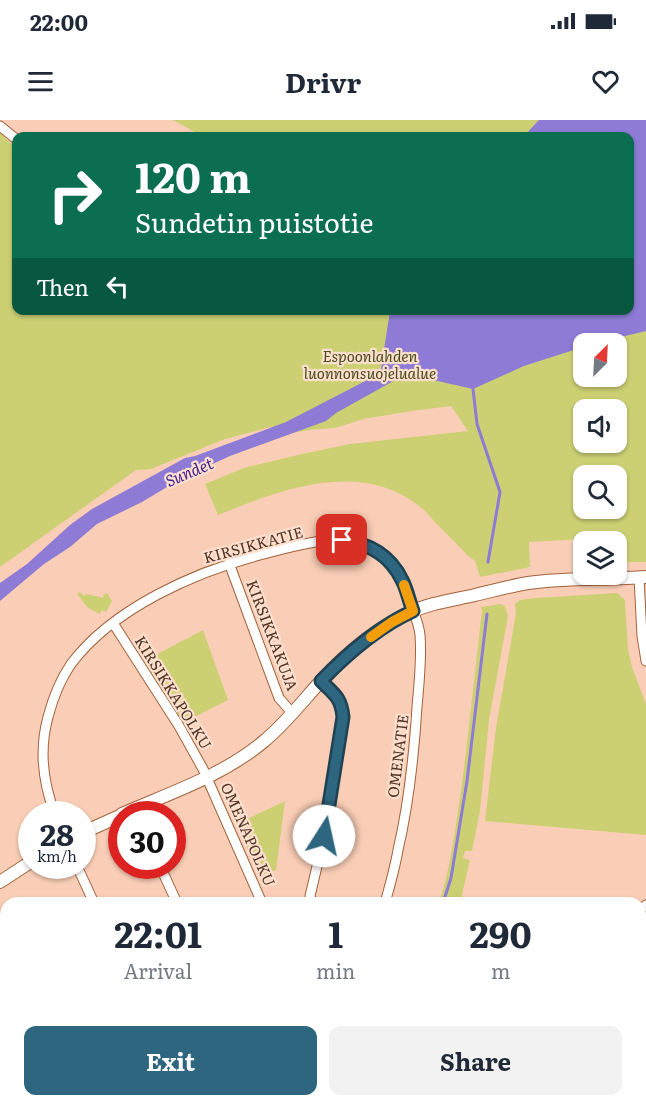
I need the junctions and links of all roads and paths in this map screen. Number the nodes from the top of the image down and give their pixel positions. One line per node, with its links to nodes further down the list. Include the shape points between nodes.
1 (0, 126): 2 (street)
2 (12, 136)
3 (229, 563): 5 (street, KIRSIKKATIE, via 289,547 355,542 376,550 392,564 402,579); 6 (street, KIRSIKKATIE, via 169,588); 9 (street, KIRSIKKAKUJA, via 279,698)
4 (643, 577): 5 (street, via 528,583); 7 (street, via 642,636)
5 (413, 611): 8 (street, via 344,657); 21 (street, OMENATIE, via 420,632 421,658 414,747 399,849)
6 (113, 623): 10 (street, KIRSIKKAPOLKU, via 179,726); 11 (street, KIRSIKKATIE, via 72,663 52,702 43,744)
7 (646, 661)
8 (321, 681): 9 (street); 20 (street, via 336,695 343,717)
9 (293, 714): 10 (street, via 252,751)
10 (207, 778): 12 (street); 19 (street, OMENAPOLKU)
11 (50, 801)
12 (160, 801)
13 (18, 870): 16 (street)
14 (82, 879): 17 (street)
15 (166, 879): 18 (street)
16 (0, 882)
17 (91, 897)
18 (174, 897)
19 (259, 897)
20 (310, 897)
21 (387, 897)

